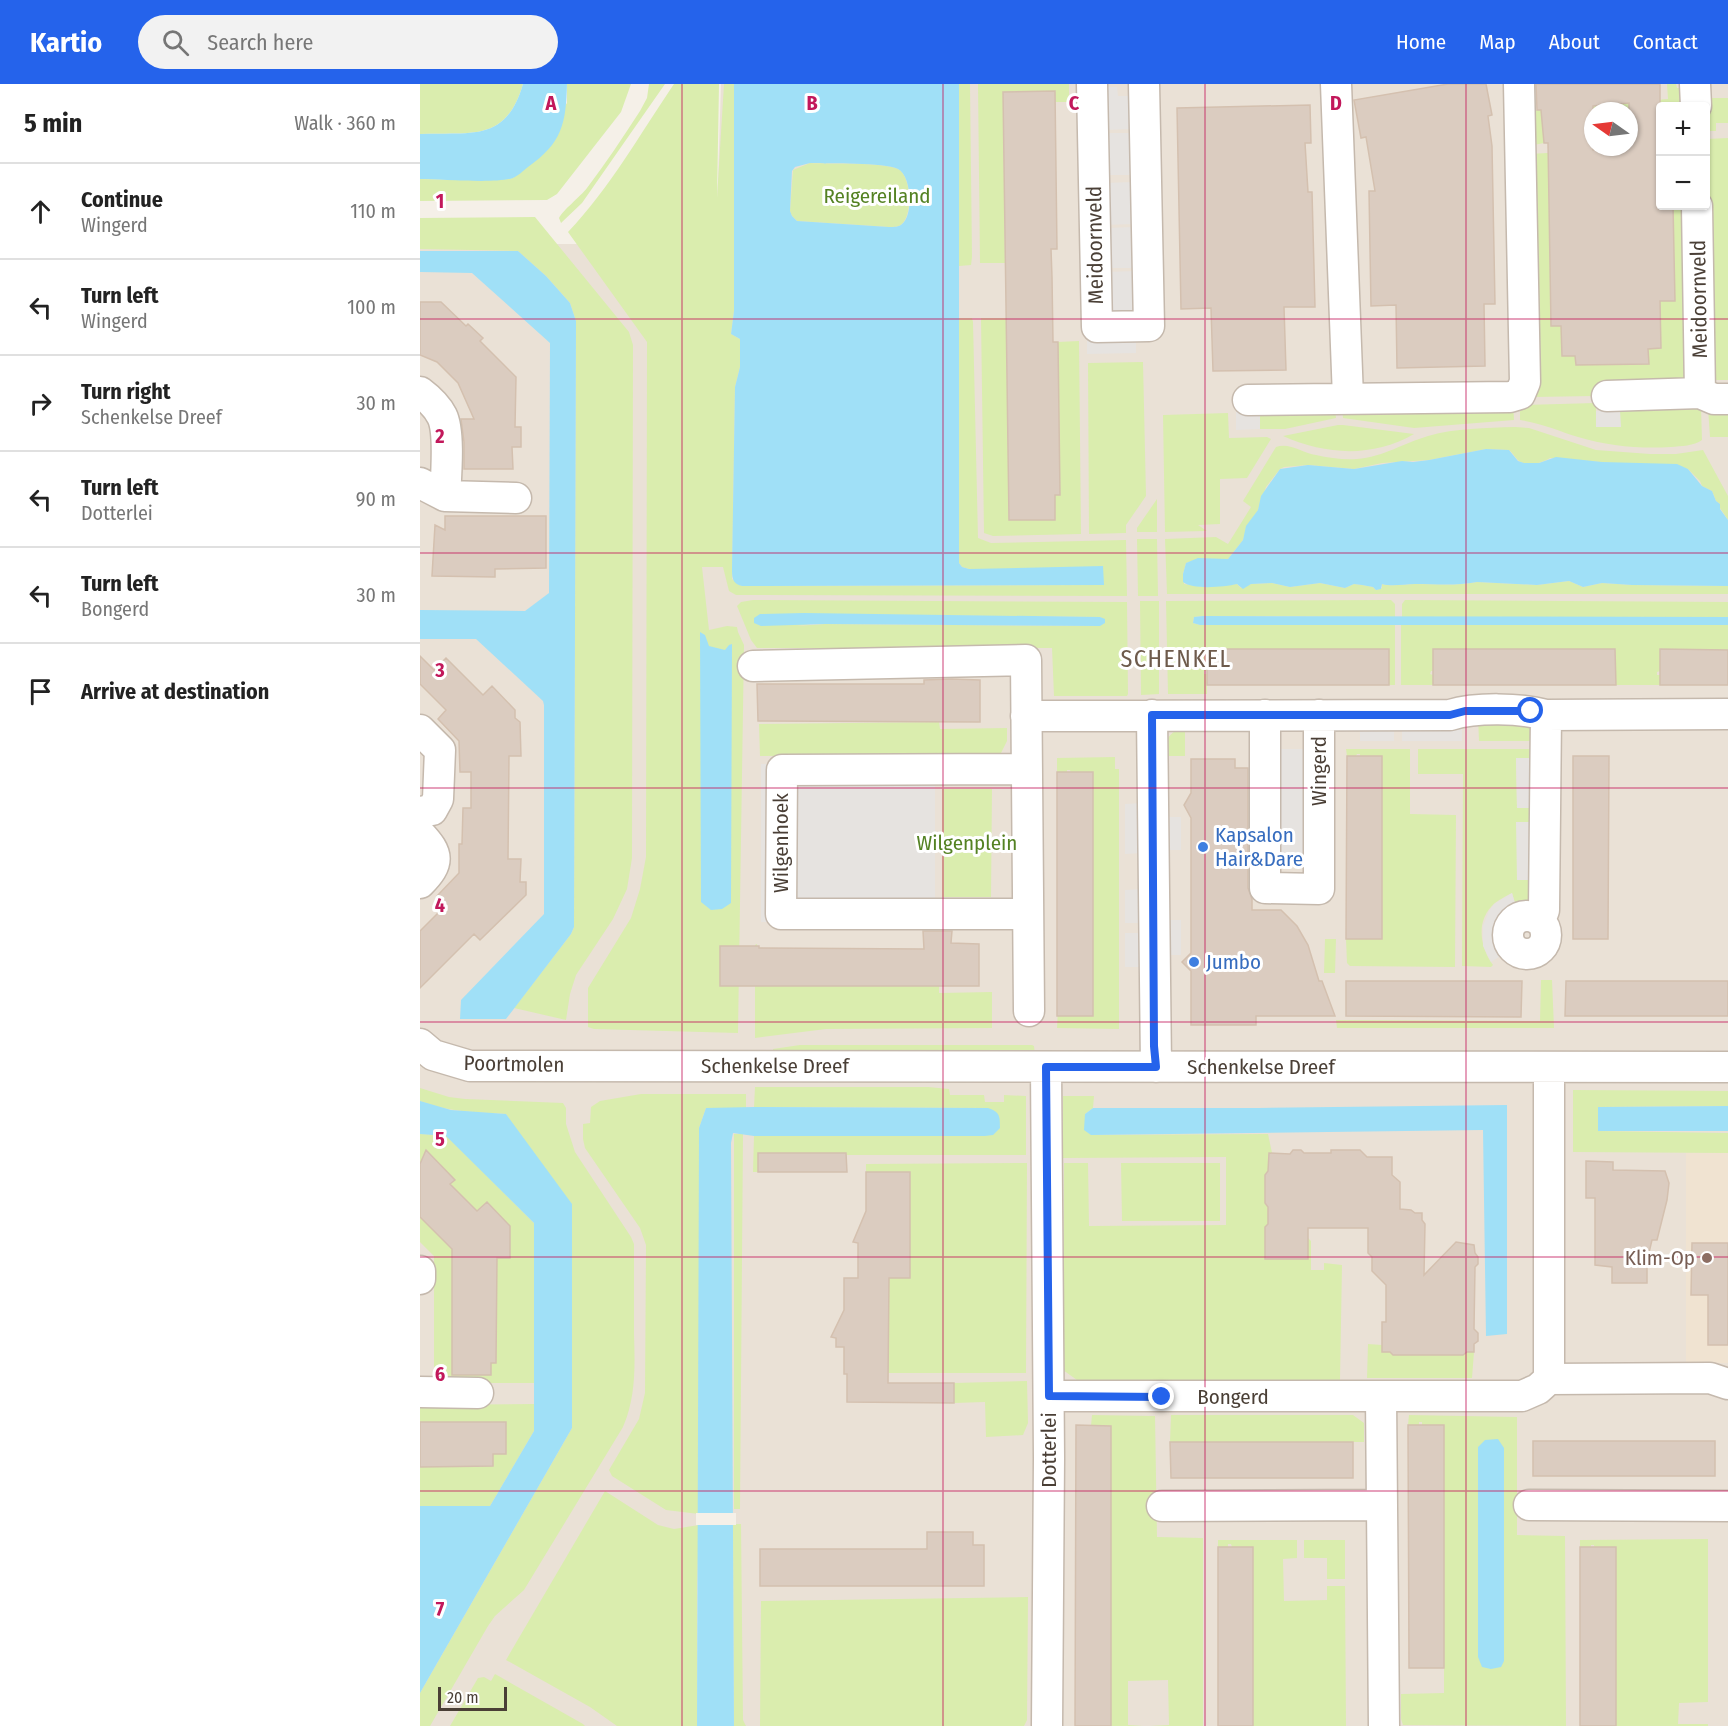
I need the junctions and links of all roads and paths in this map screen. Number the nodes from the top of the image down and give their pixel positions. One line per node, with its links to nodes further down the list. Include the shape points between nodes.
1 (1092, 84): 2 (street, Meidoornveld, via 1097,327 1149,326)
2 (1144, 84)
3 (1336, 84): 11 (street)
4 (1519, 84): 11 (street, via 1524,388 1510,397)
5 (1695, 84): 6 (street)
6 (1696, 102)
7 (1697, 210): 10 (street, Meidoornveld)
8 (420, 392): 13 (street, via 443,417 446,443)
9 (1607, 396): 10 (street, Meidoornveld)
10 (1714, 396)
11 (1348, 398): 12 (street)
12 (1248, 400)
13 (433, 489): 14 (street)
14 (516, 498)
15 (753, 666): 21 (street, via 1026,660)
16 (1728, 714): 20 (street, Wingerd)
17 (1152, 715): 18 (street, Wingerd); 21 (street); 34 (street)
18 (1265, 715): 19 (street, Wingerd); 19 (street, Wingerd, via 1265,888 1319,889)
19 (1319, 715): 20 (street, Wingerd, via 1450,715 1465,711 1531,711)
20 (1546, 715): 28 (street, via 1544,910)
21 (1026, 716): 23 (street)
22 (420, 730): 24 (street, via 437,746 440,756 437,804 432,810)
23 (1027, 769): 27 (street); 27 (street, Wilgenhoek, via 782,770 781,914)
24 (420, 812)
25 (420, 834): 26 (street, via 436,857 432,870)
26 (420, 883)
27 (1029, 914): 29 (street)
28 (1540, 921)
29 (1029, 1011)
30 (420, 1044): 31 (street, Poortmolen, via 433,1055 470,1066)
31 (577, 1065): 33 (street, Schenkelse Dreef)
32 (1728, 1066): 35 (street, Schenkelse Dreef)
33 (1046, 1067): 34 (street, Schenkelse Dreef); 42 (street, Dotterlei)
34 (1156, 1067): 35 (street, Schenkelse Dreef)
35 (1549, 1067): 38 (street)
36 (420, 1271): 37 (street)
37 (420, 1279)
38 (1550, 1379): 39 (street, via 1710,1378); 43 (street, Bongerd, via 1522,1396)
39 (1728, 1384)
40 (420, 1392): 41 (street)
41 (478, 1393)
42 (1049, 1396): 43 (street, Bongerd); 48 (street, Dotterlei)
43 (1381, 1397): 44 (street)
44 (1382, 1505): 46 (street); 49 (street)
45 (1529, 1505): 47 (street)
46 (1162, 1506)
47 (1728, 1506)
48 (1047, 1726)
49 (1384, 1726)

